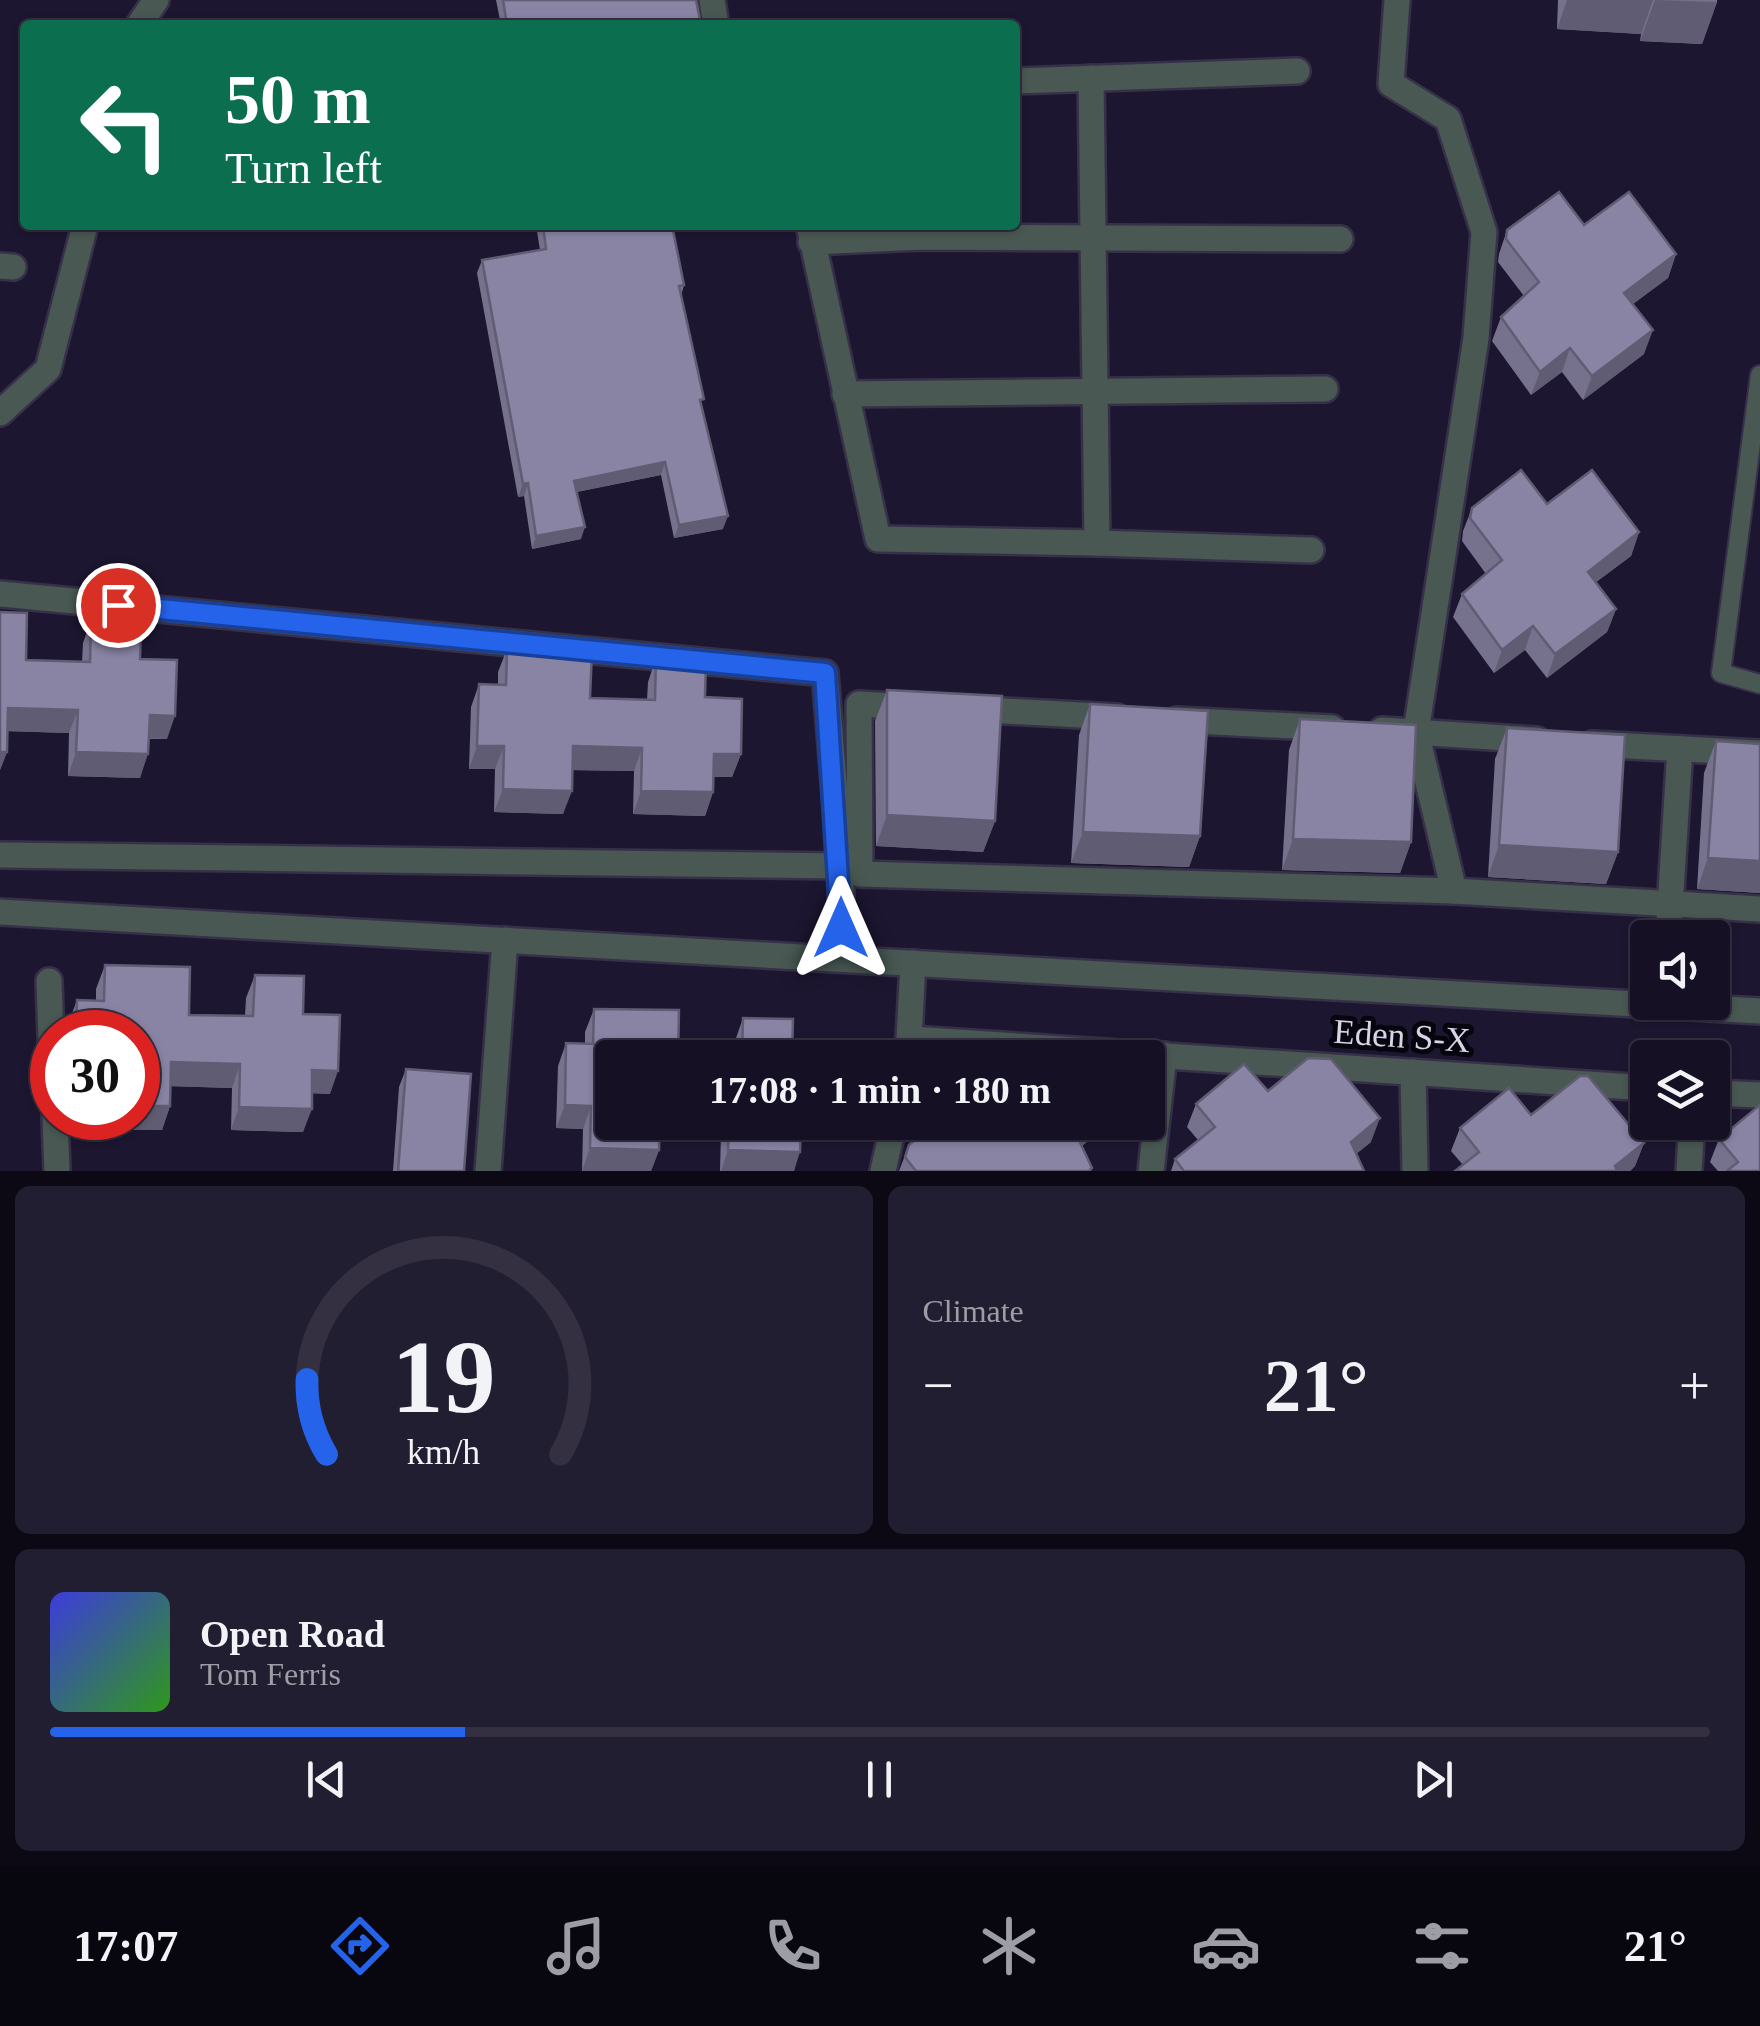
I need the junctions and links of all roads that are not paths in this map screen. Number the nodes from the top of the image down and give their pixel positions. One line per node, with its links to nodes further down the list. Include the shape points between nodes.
1 (1397, 0): 18 (street, via 1391,84 1448,118 1484,232 1476,338)
2 (1297, 71): 3 (street)
3 (1091, 78): 4 (street); 8 (street)
4 (1020, 81)
5 (84, 230): 13 (street, via 48,369)
6 (810, 234): 8 (street); 12 (street)
7 (1340, 239): 8 (street)
8 (1093, 241): 11 (street)
9 (1760, 375): 17 (lane, via 1722,673)
10 (1325, 389): 11 (street)
11 (1095, 390): 12 (street); 14 (street)
12 (845, 394): 14 (street, via 878,539)
13 (0, 413)
14 (1097, 543): 15 (street)
15 (1311, 550)
16 (0, 594): 22 (street, via 825,673)
17 (1760, 684)
18 (1416, 732): 19 (street); 23 (street); 23 (street, via 859,704 860,874)
19 (1680, 749): 20 (street); 24 (street)
20 (1760, 753)
21 (0, 855): 22 (street)
22 (841, 866): 29 (street)
23 (1454, 892): 24 (street)
24 (1672, 904): 25 (street); 27 (street)
25 (1760, 909)
26 (0, 912): 28 (street)
27 (1670, 920)
28 (506, 940): 29 (street); 47 (street)
29 (842, 959): 30 (street)
30 (914, 963): 32 (street); 36 (street, Eden S-X)
31 (49, 980): 34 (street)
32 (1630, 1002)
33 (1730, 1009): 35 (street)
34 (50, 1010)
35 (1760, 1011)
36 (910, 1040)
37 (1165, 1055): 38 (street, Eden S-X)
38 (1413, 1072): 39 (street, Eden S-X); 50 (street)
39 (1630, 1087)
40 (1730, 1093): 41 (street)
41 (1760, 1095)
42 (56, 1140): 46 (street)
43 (890, 1140): 48 (street)
44 (1154, 1140): 49 (street)
45 (1691, 1140): 51 (street)
46 (57, 1171)
47 (488, 1171)
48 (883, 1171)
49 (1151, 1171)
50 (1415, 1171)
51 (1689, 1171)

